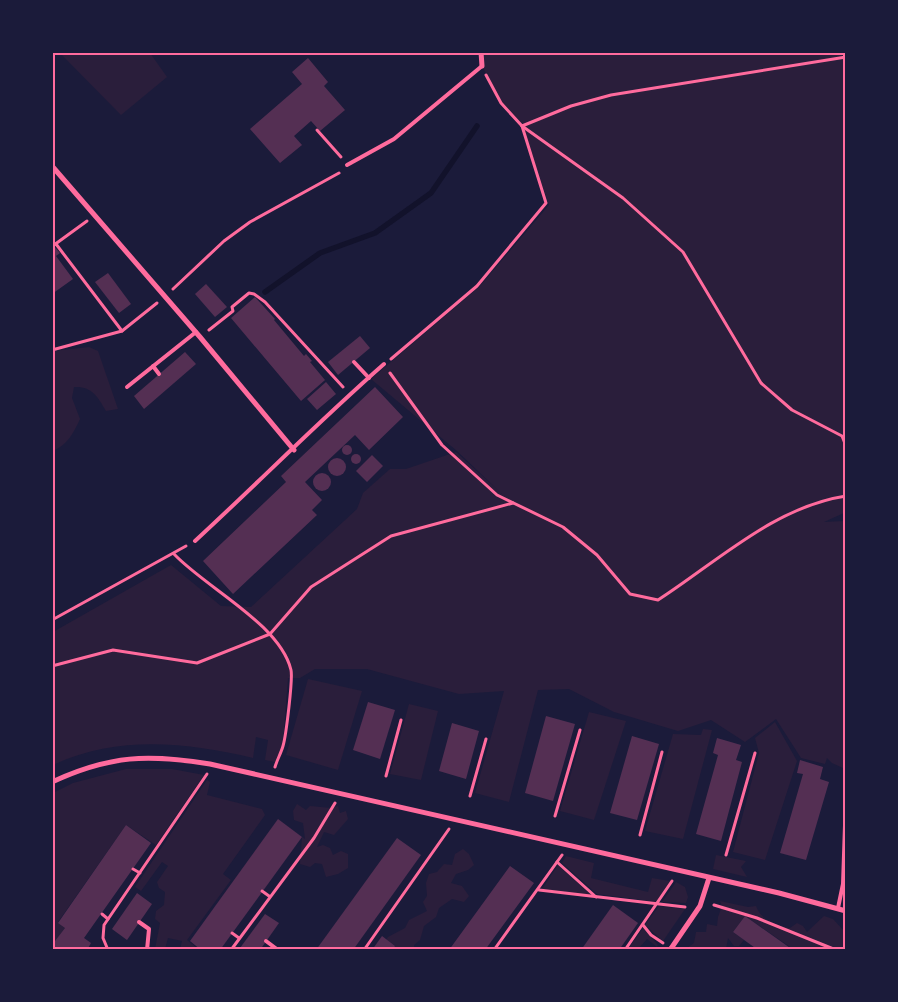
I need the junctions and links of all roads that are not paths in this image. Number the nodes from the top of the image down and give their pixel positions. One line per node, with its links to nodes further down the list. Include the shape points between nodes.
1 (481, 52): 2 (street)
2 (482, 66): 3 (lane, via 394,140)
3 (347, 165)
4 (52, 166): 5 (street)
5 (196, 332): 8 (lane); 12 (street)
6 (354, 362): 10 (lane)
7 (384, 364): 10 (lane)
8 (153, 366): 9 (lane); 11 (lane)
9 (159, 374)
10 (369, 378): 12 (lane)
11 (127, 387)
12 (294, 450): 13 (lane)
13 (195, 540)
14 (52, 782): 16 (street, via 128,758 167,757 273,778)
15 (846, 796): 17 (lane)
16 (709, 878): 18 (street); 22 (street, via 700,906)
17 (844, 883): 18 (lane)
18 (838, 908): 19 (street)
19 (846, 911)
20 (140, 922): 23 (lane, via 149,928)
21 (266, 941): 24 (lane)
22 (670, 949)
23 (147, 950)
24 (278, 950)

